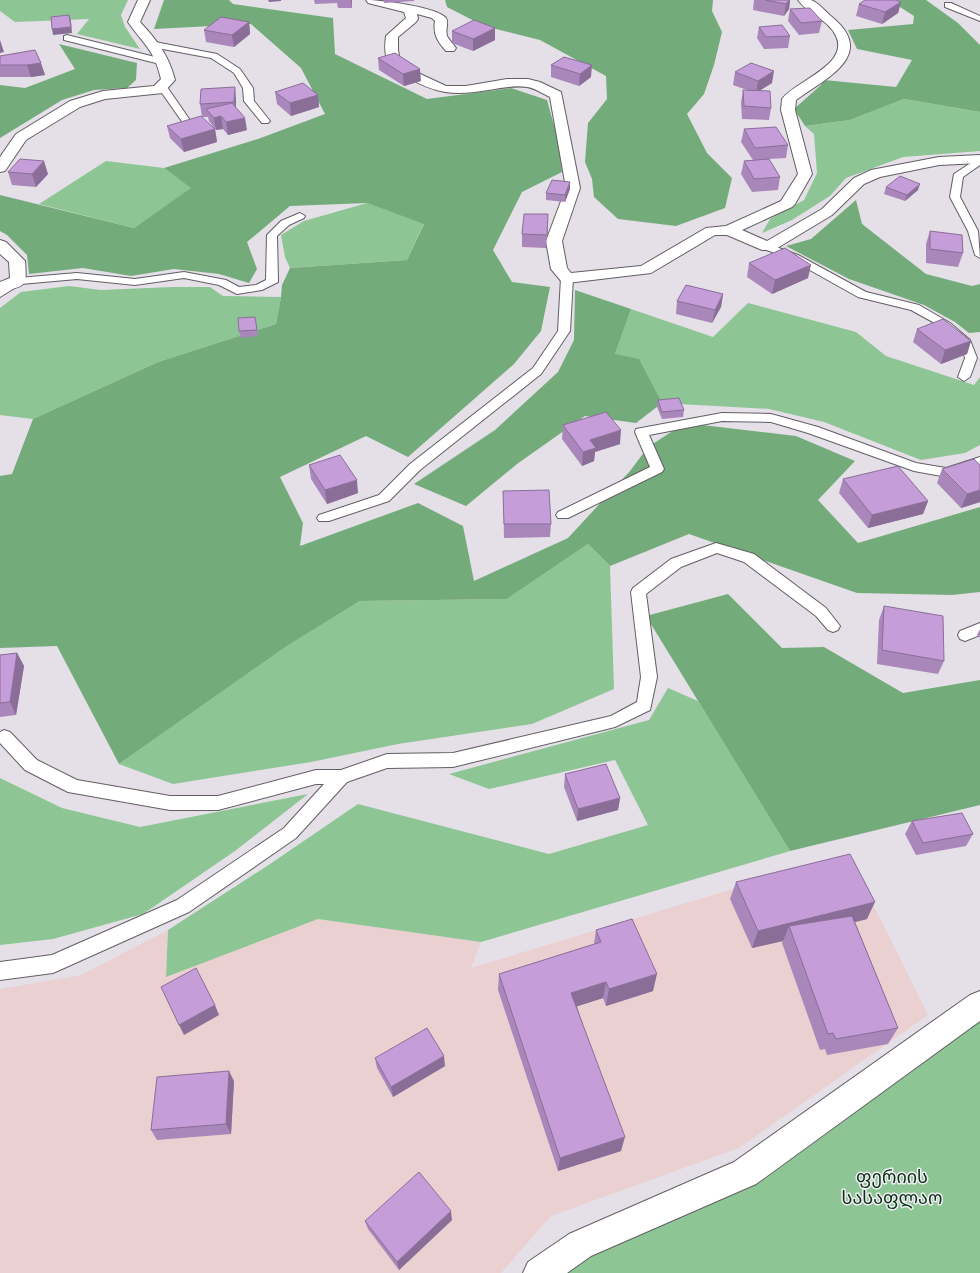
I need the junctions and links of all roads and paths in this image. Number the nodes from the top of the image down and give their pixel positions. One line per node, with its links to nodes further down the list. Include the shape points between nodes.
1 (144, 0): 8 (street, via 134,22)
2 (372, 0): 5 (street)
3 (804, 0): 17 (street, via 843,36 844,51 838,63 789,99 788,110 805,174 787,204)
4 (948, 5): 6 (lane)
5 (409, 10): 9 (street, via 436,15 441,20 441,38); 21 (street, via 412,19 392,36 391,48 395,62 410,74 445,90 504,83 529,83 556,95 573,188 554,241 559,269)
6 (980, 19)
7 (67, 38): 10 (lane)
8 (155, 45): 10 (street); 12 (lane, via 214,56 237,71 248,88 249,101)
9 (450, 48)
10 (164, 62): 11 (street, via 168,80)
11 (162, 86): 13 (lane); 15 (street, via 158,90 103,95 75,104 21,137)
12 (265, 121)
13 (191, 128)
14 (980, 160): 19 (street, via 939,161 876,173 859,181 828,212); 20 (lane, via 958,176 955,197 973,231)
15 (0, 168)
16 (300, 216): 22 (lane, via 285,223 272,236 272,282 258,288 237,291 222,282 184,275 135,282 78,276)
17 (729, 230): 19 (street); 21 (street, via 711,231 645,270)
18 (0, 245): 22 (street, via 18,260)
19 (768, 247): 25 (lane, via 794,258 862,295 915,307 946,325 966,343 971,358)
20 (980, 255)
21 (567, 278): 28 (lane, via 564,331 536,371 416,467 384,498)
22 (18, 282): 23 (street); 24 (lane)
23 (0, 287)
24 (0, 294)
25 (964, 377)
26 (980, 461): 27 (lane, via 947,473 914,467 813,430 771,418 722,417 640,432 657,468)
27 (563, 515)
28 (324, 518)
29 (833, 626): 33 (lane, via 820,612 749,558 716,548 676,563 638,592 649,678 644,706 615,721 453,760 387,762)
30 (980, 629): 31 (lane)
31 (965, 635)
32 (4, 737): 33 (lane, via 32,765 74,787 170,803 218,803 316,777)
33 (341, 778): 34 (lane, via 290,833 183,906 53,964)
34 (0, 971)
35 (980, 1004): 36 (street, via 745,1173 580,1245)
36 (539, 1273)

